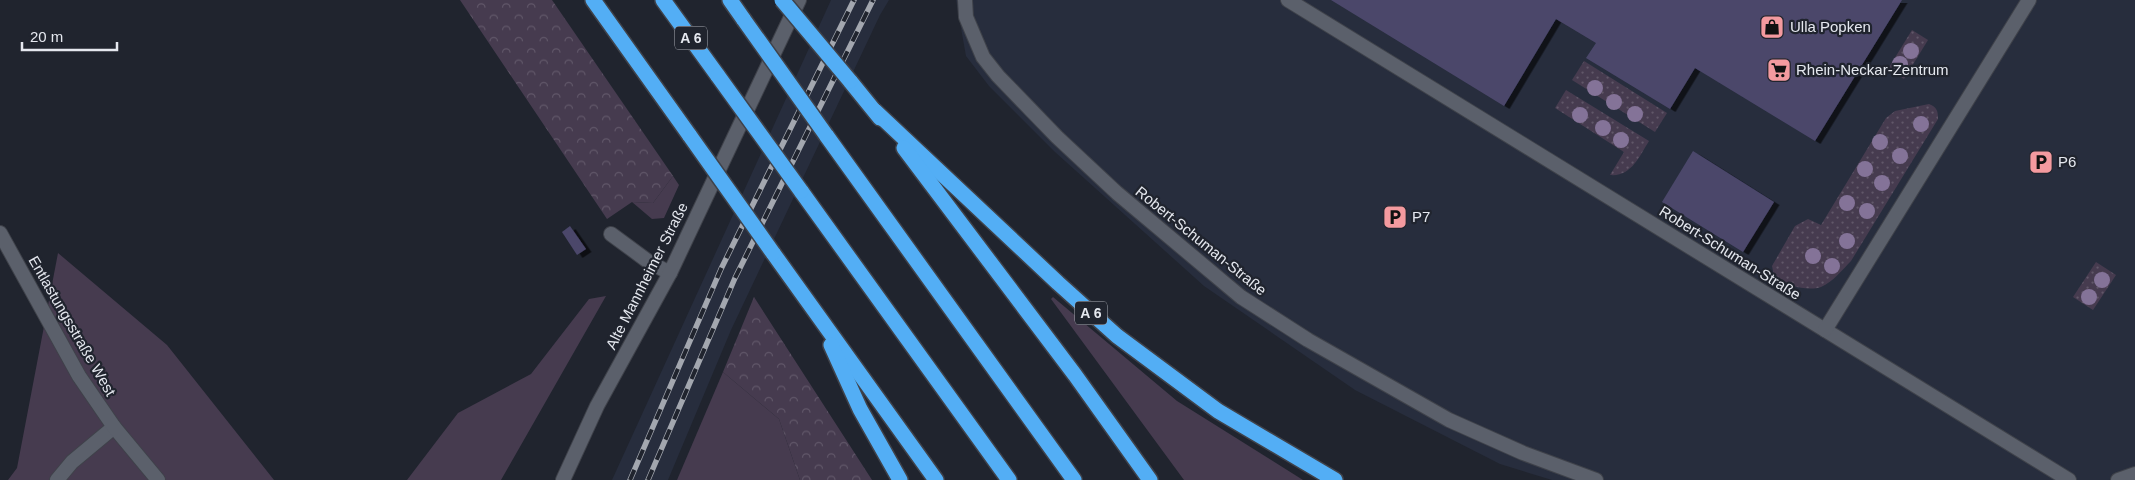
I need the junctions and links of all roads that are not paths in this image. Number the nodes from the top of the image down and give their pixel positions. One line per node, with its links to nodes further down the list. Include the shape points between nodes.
1 (593, 0): 13 (highway, bridge)
2 (663, 0): 22 (highway, A 6, bridge)
3 (730, 0): 23 (highway, bridge)
4 (782, 0): 9 (highway, A 6, bridge)
5 (799, 0): 12 (main road, Alte Mannheimer Straße)
6 (965, 0): 26 (main road, Robert-Schuman-Straße, via 966,17 983,57 998,76 1057,138 1241,297 1308,340 1449,420 1523,453)
7 (1288, 0): 14 (main road, Robert-Schuman-Straße)
8 (2029, 0): 14 (main road)
9 (875, 111): 24 (highway, A 6); 25 (highway, A 6, via 1117,336 1218,411)
10 (0, 233): 15 (main road, Entlastungsstraße West, via 79,376)
11 (611, 234): 12 (main road)
12 (670, 273): 19 (main road, Alte Mannheimer Straße, via 597,406)
13 (816, 312): 20 (highway, via 860,409); 21 (highway)
14 (1825, 330): 27 (main road, Robert-Schuman-Straße)
15 (114, 427): 17 (main road, via 72,462); 18 (main road, Entlastungsstraße West)
16 (2135, 474): 28 (main road)
17 (57, 480)
18 (158, 480)
19 (563, 480)
20 (900, 480)
21 (936, 480)
22 (1009, 480)
23 (1074, 480)
24 (1150, 480)
25 (1335, 480)
26 (1596, 480)
27 (2069, 480)
28 (2118, 480)

